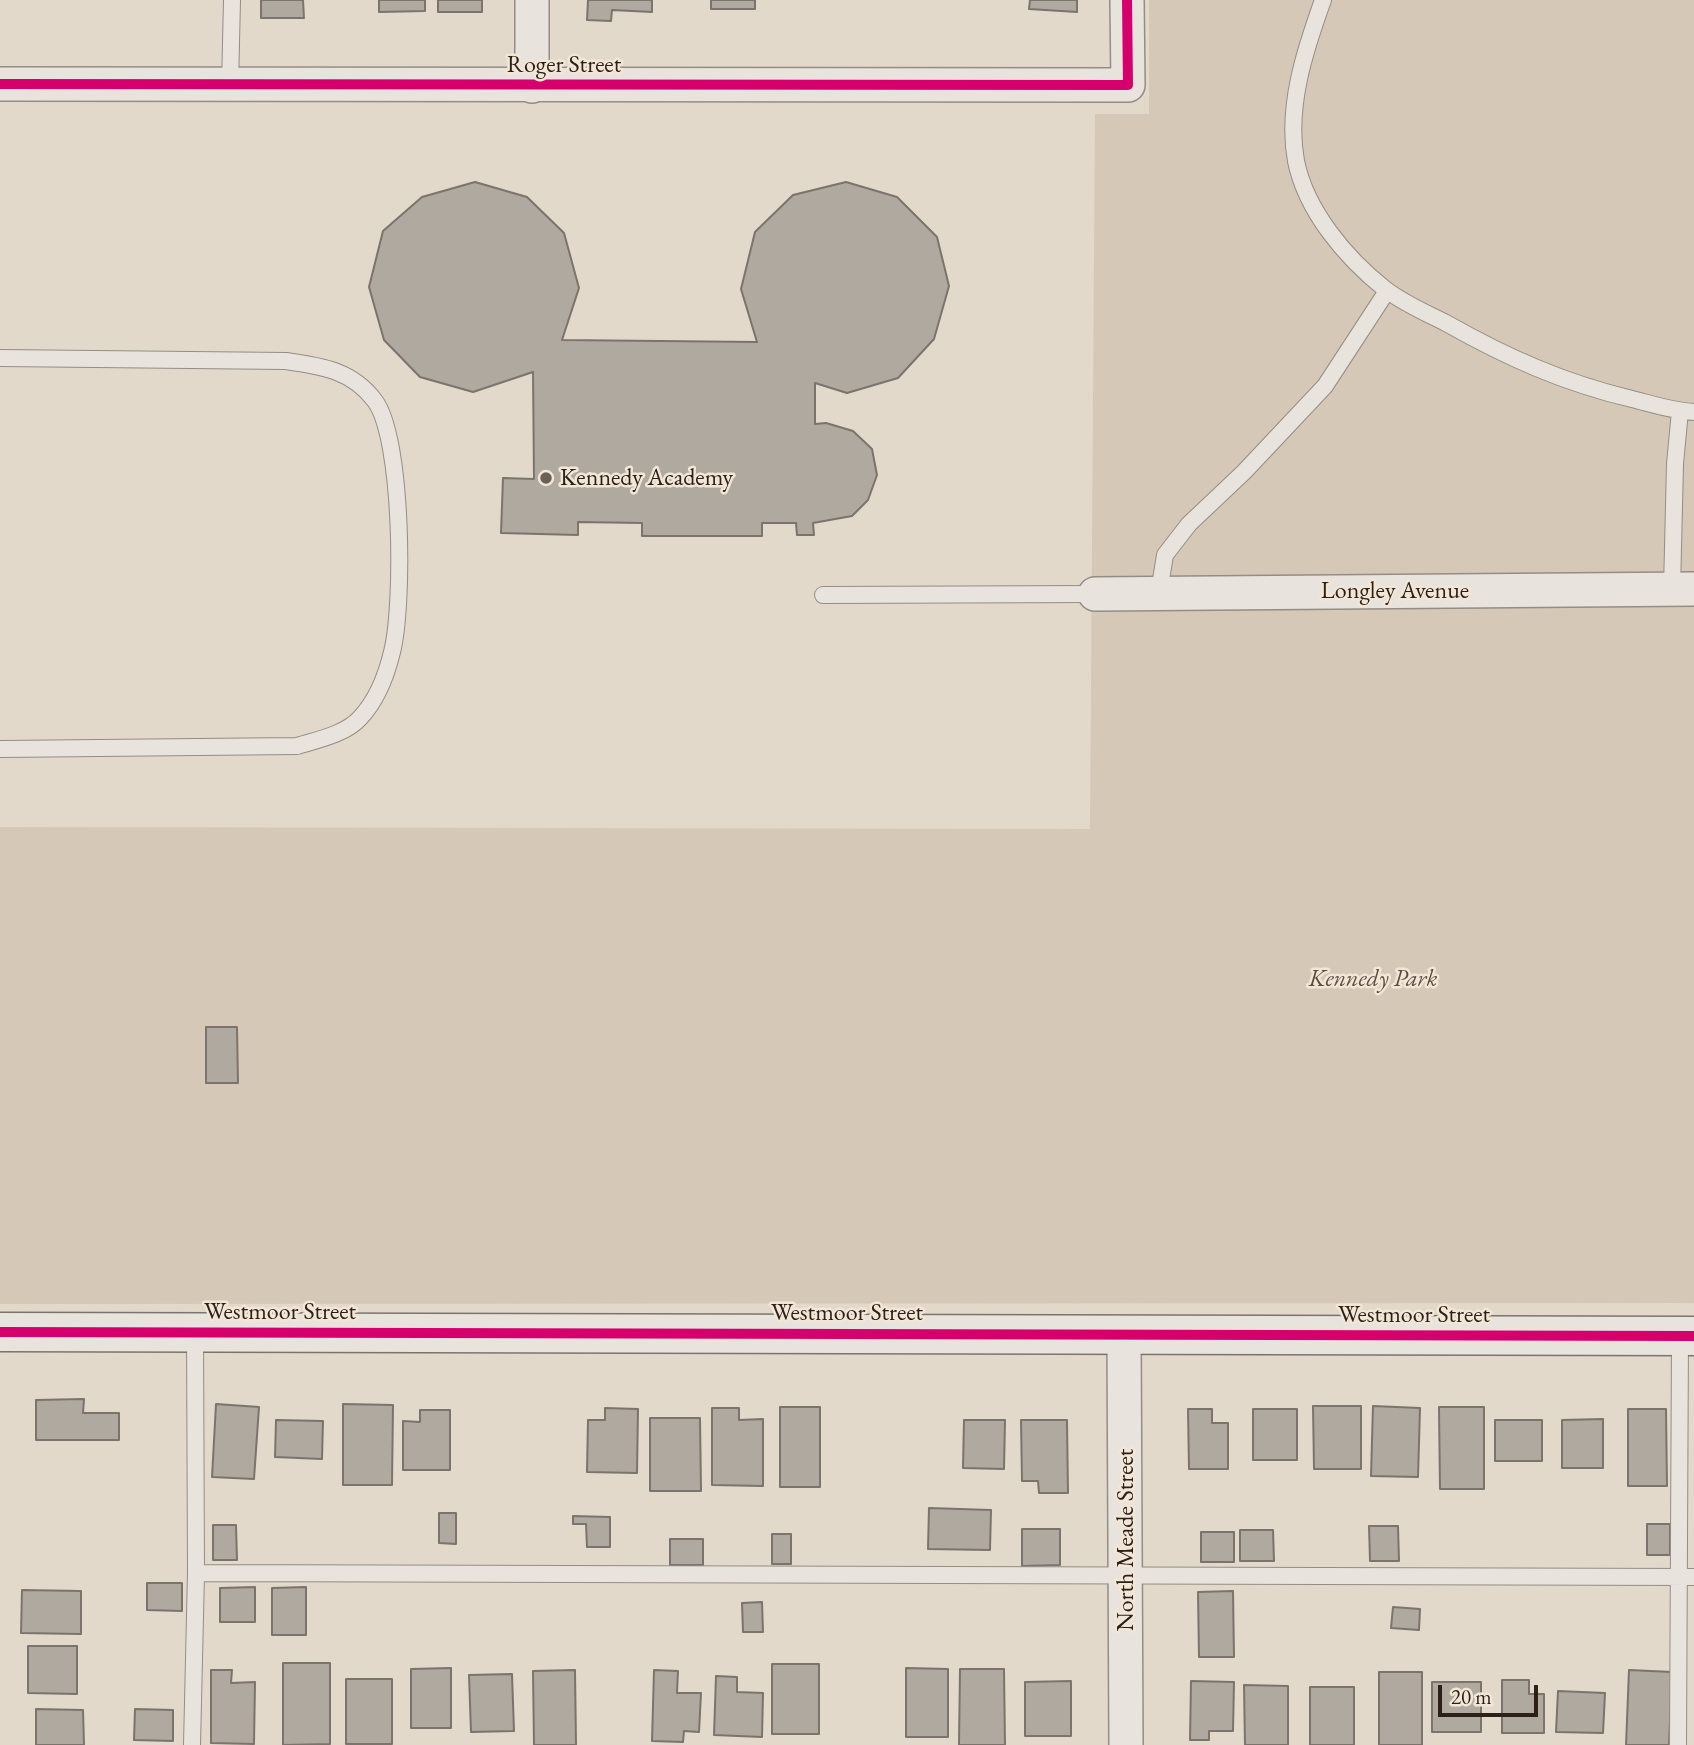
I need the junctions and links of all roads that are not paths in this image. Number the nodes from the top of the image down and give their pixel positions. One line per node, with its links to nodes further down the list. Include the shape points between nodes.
1 (232, 0): 6 (lane)
2 (532, 0): 7 (street)
3 (1127, 0): 7 (street, Roger Street, via 1128,85)
4 (1323, 0): 8 (lane, via 1300,72 1293,131 1296,162 1308,196 1331,234)
5 (0, 84): 6 (street, Roger Street)
6 (230, 86): 7 (street, Roger Street)
7 (532, 86)
8 (1387, 291): 10 (lane, via 1534,369 1583,388); 12 (lane, via 1325,386 1189,524 1165,555)
9 (0, 358): 15 (lane, via 286,361 331,368 348,376 374,400 388,425 398,498 393,650 381,690 359,720 298,746)
10 (1687, 412): 11 (lane, via 1675,464)
11 (1683, 589): 12 (street, Longley Avenue)
12 (1158, 592): 13 (street, Longley Avenue)
13 (1095, 594): 14 (lane)
14 (823, 595)
15 (0, 749)
16 (0, 1332): 17 (street, Westmoor Street)
17 (195, 1332): 18 (street, Westmoor Street); 20 (lane)
18 (1124, 1335): 19 (street, Westmoor Street); 21 (street, North Meade Street)
19 (1687, 1336): 22 (lane)
20 (196, 1573): 21 (lane); 23 (lane)
21 (1126, 1576): 22 (lane); 24 (street, North Meade Street)
22 (1687, 1577): 25 (lane)
23 (192, 1745)
24 (1126, 1745)
25 (1678, 1745)

